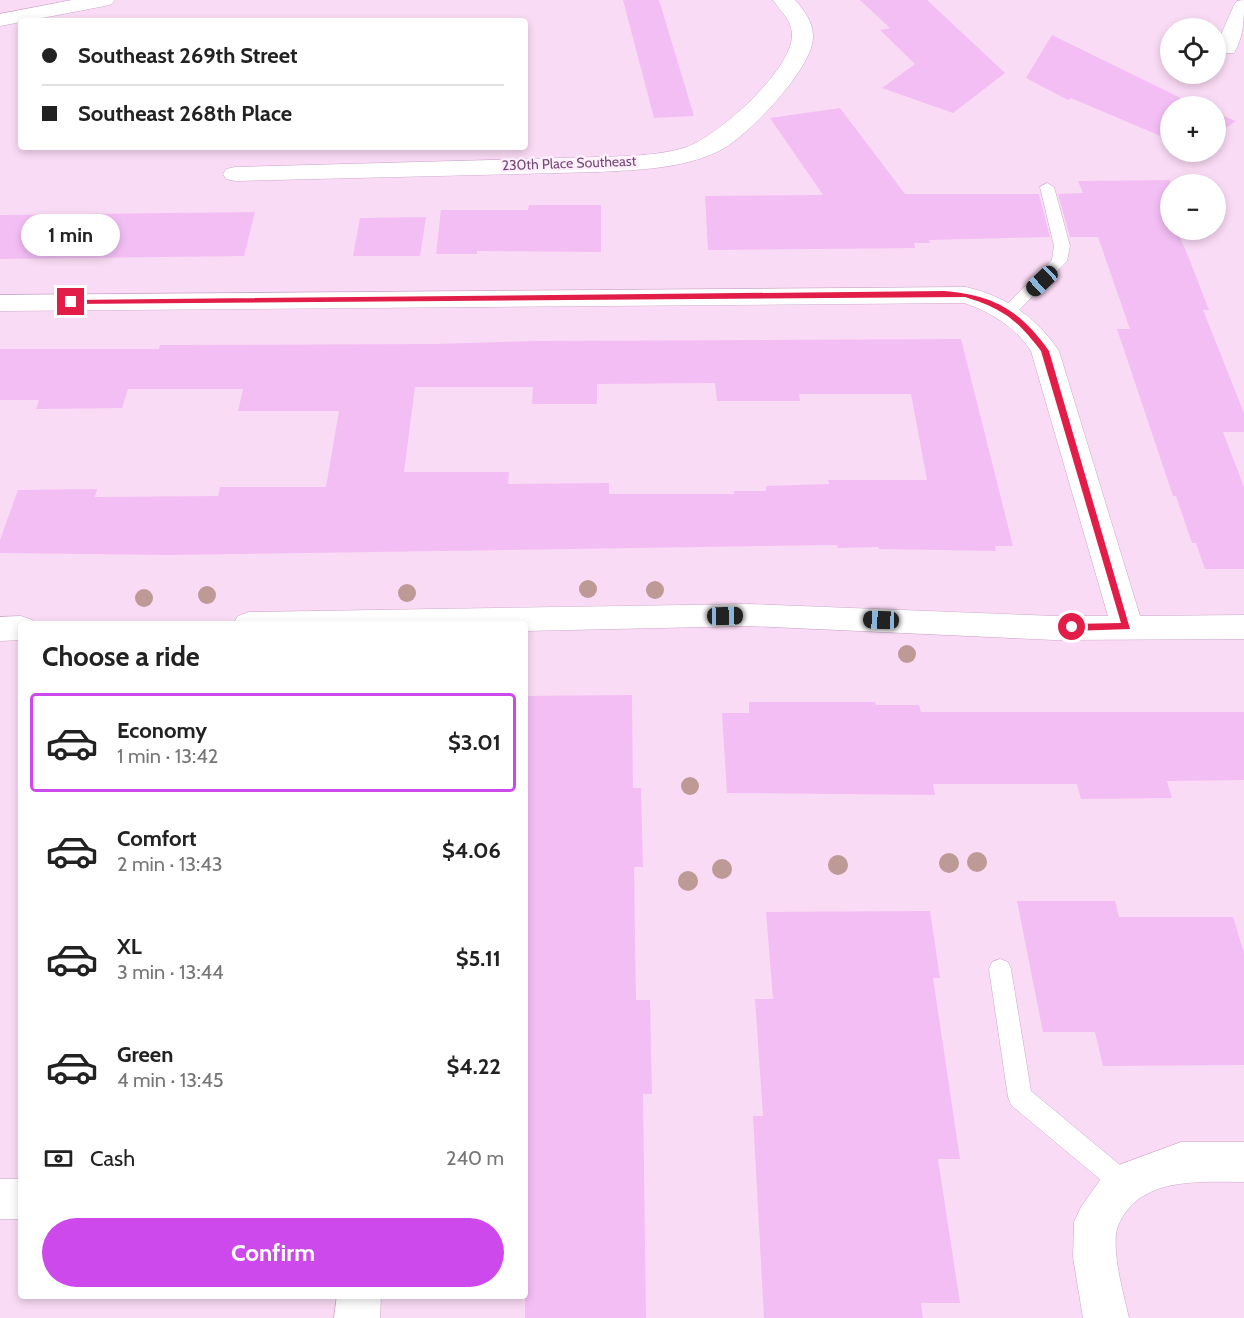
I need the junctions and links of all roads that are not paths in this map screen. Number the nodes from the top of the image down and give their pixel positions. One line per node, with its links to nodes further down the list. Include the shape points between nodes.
1 (105, 0): 4 (street)
2 (783, 0): 6 (street, 230th Place Southeast, via 796,13 804,34 798,56 728,135 691,153 611,163)
3 (1244, 5): 5 (street)
4 (0, 20)
5 (1226, 48)
6 (235, 174)
7 (1047, 187): 9 (lane, via 1062,246 1059,261)
8 (0, 303): 9 (street, via 944,293 990,302)
9 (1008, 312): 11 (street, via 1022,321 1045,351)
10 (464, 621): 11 (street, via 749,615 1054,628)
11 (1127, 627): 12 (street)
12 (1244, 627)
13 (18, 628): 14 (street)
14 (0, 629)
15 (1000, 969): 17 (lane, via 1020,1097)
16 (1244, 1162): 17 (street, via 1181,1162)
17 (1123, 1184): 22 (street, via 1096,1221 1095,1257)
18 (0, 1199): 19 (street)
19 (18, 1199)
20 (359, 1299): 21 (street)
21 (357, 1318)
22 (1106, 1318)

